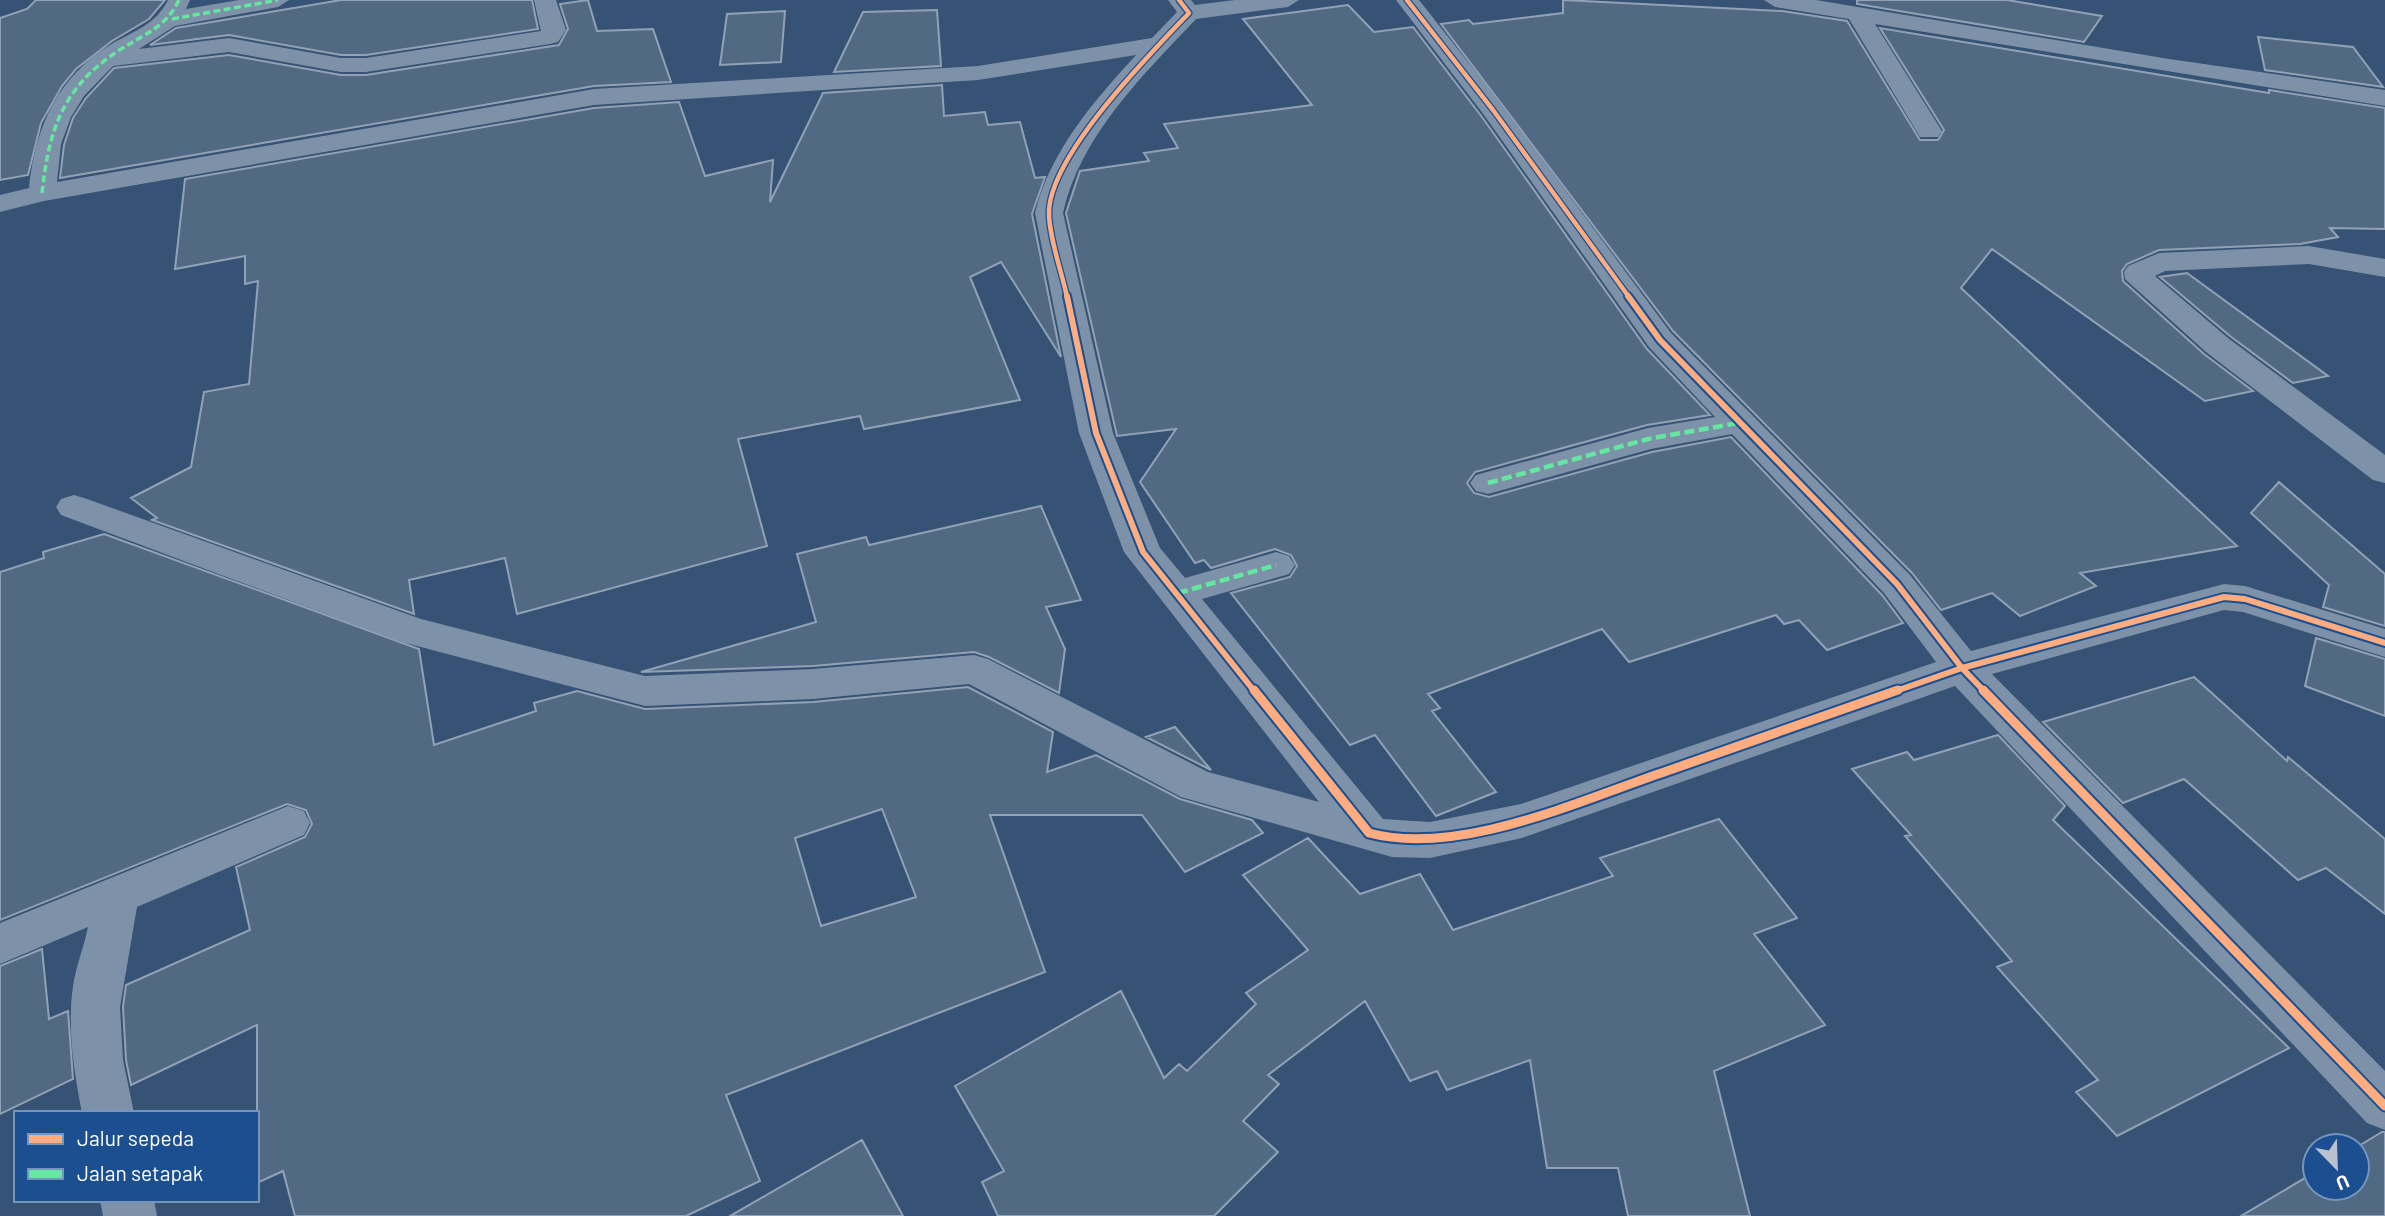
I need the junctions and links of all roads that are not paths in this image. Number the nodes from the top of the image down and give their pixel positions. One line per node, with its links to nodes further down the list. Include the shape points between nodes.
1 (278, 0): 7 (street)
2 (545, 0): 10 (street, via 554,30 550,37 366,65 341,65 229,45)
3 (1288, 0): 6 (street)
4 (1407, 0): 16 (street, via 1660,340)
5 (1775, 0): 8 (street)
6 (1184, 6): 9 (street)
7 (176, 9): 10 (street)
8 (1857, 13): 11 (street); 12 (street, via 1892,78)
9 (1160, 44): 13 (street, via 978,73 594,97); 21 (street, via 1063,169 1049,213 1106,466 1143,552)
10 (105, 60): 13 (street, via 57,119 48,145)
11 (2383, 102)
12 (1928, 131)
13 (42, 193): 14 (street)
14 (0, 204)
15 (2385, 268): 17 (street, via 2309,255 2159,262 2140,272 2140,279 2181,317)
16 (1738, 423): 18 (street, via 1648,439); 23 (street, via 1896,584)
17 (2385, 472)
18 (1488, 483)
19 (74, 507): 25 (street, via 412,631 645,691 813,684 974,668 1196,785)
20 (1276, 565): 21 (street)
21 (1178, 593): 25 (street)
22 (2385, 643): 23 (street, via 2245,599 2224,597)
23 (1962, 668): 25 (street, via 1522,821 1430,840); 28 (street)
24 (288, 823): 26 (street)
25 (1369, 833)
26 (114, 896): 27 (street); 29 (street, via 114,925 96,1006 97,1061)
27 (0, 944)
28 (2385, 1106)
29 (108, 1111)

